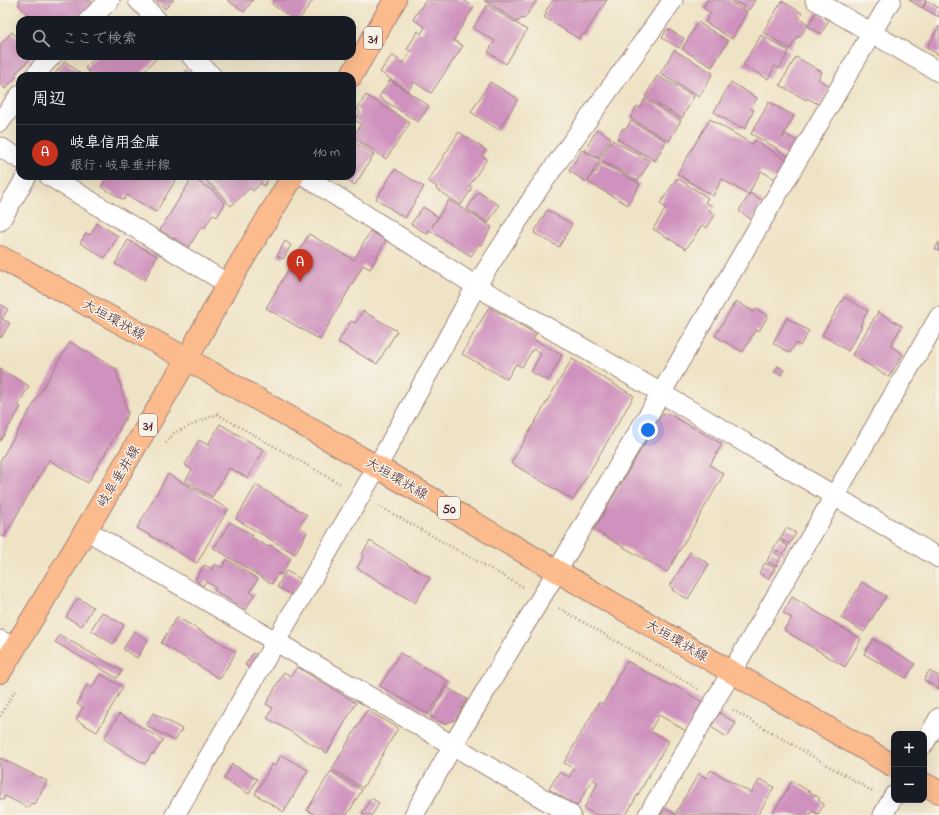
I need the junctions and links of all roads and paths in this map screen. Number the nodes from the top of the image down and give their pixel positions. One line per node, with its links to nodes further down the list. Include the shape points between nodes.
1 (110, 0): 7 (street)
2 (138, 0): 8 (street)
3 (395, 0): 14 (main road, 31)
4 (673, 0): 27 (street, via 539,188)
5 (815, 0): 9 (street)
6 (891, 0): 9 (street)
7 (93, 16)
8 (153, 16)
9 (872, 33): 15 (street); 30 (street)
10 (48, 60): 12 (street)
11 (195, 60): 13 (street)
12 (38, 72)
13 (208, 72)
14 (352, 72)
15 (939, 72)
16 (16, 101): 17 (street)
17 (0, 122)
18 (0, 147): 19 (street)
19 (16, 157)
20 (25, 180): 24 (street)
21 (56, 180): 26 (street)
22 (292, 180): 26 (main road, 岐阜垂井線 / 31)
23 (310, 180): 27 (street)
24 (0, 221)
25 (0, 257): 29 (main road, 大垣環状線 / 50)
26 (228, 284): 29 (main road, 岐阜垂井線 / 31)
27 (476, 286): 30 (street); 32 (street)
28 (939, 317): 34 (street)
29 (187, 359): 32 (main road, 大垣環状線 / 50); 35 (main road, 岐阜垂井線 / 31)
30 (661, 393): 34 (street); 37 (street)
31 (161, 448): 33 (path, via 174,433 217,414)
32 (377, 467): 33 (street); 37 (main road, 大垣環状線 / 50)
33 (361, 495): 38 (path); 39 (street)
34 (834, 496): 36 (street); 42 (street)
35 (86, 530): 39 (street); 40 (main road, 岐阜垂井線 / 31)
36 (939, 558)
37 (557, 571): 38 (street); 42 (main road, 大垣環状線 / 50)
38 (541, 597): 44 (path); 48 (street)
39 (276, 642): 48 (street); 53 (street)
40 (7, 644): 41 (main road, 岐阜垂井線 / 31)
41 (0, 672)
42 (731, 672): 44 (street); 49 (main road, 大垣環状線 / 50)
43 (16, 689): 45 (path)
44 (715, 699): 52 (path); 56 (street)
45 (0, 716)
46 (939, 718): 47 (street)
47 (927, 739)
48 (453, 746): 54 (street); 55 (street)
49 (891, 764)
50 (927, 786): 51 (main road)
51 (939, 792)
52 (889, 804)
53 (175, 815)
54 (414, 815)
55 (570, 815)
56 (648, 815)

